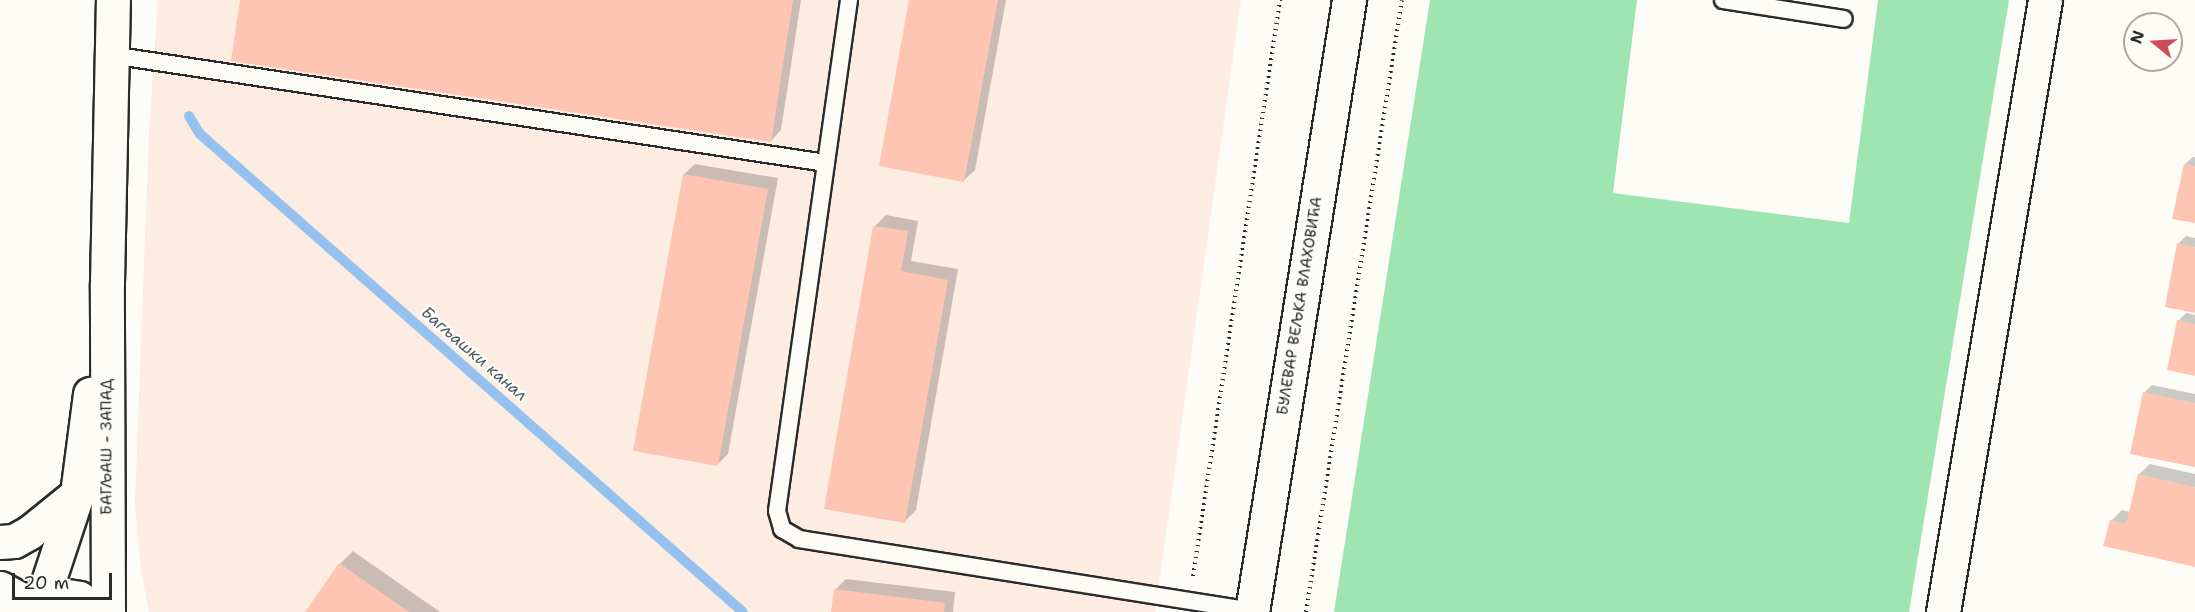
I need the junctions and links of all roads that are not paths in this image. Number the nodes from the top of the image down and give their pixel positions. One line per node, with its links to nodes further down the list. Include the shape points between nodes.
1 (112, 0): 7 (street, БАГЉАШ - ЗАПАД)
2 (849, 0): 8 (lane)
3 (1349, 0): 13 (street, БУЛЕВАР ВЕЉКА ВЛАХОВИЋА)
4 (1723, 0): 6 (lane)
5 (2045, 0): 16 (street)
6 (1844, 19)
7 (111, 55): 8 (lane); 9 (street, БАГЉАШ - ЗАПАД)
8 (826, 163): 13 (lane, via 777,511 782,529 799,539)
9 (107, 283): 10 (street, БАГЉАШ - ЗАПАД); 15 (street, БАГЉАШ - ЗАПАД)
10 (77, 494): 11 (street, via 30,532 14,541); 12 (street, БАГЉАШ - ЗАПАД)
11 (0, 542)
12 (21, 600): 14 (street, БАГЉАШ - ЗАПАД, via 61,595 79,598)
13 (1252, 611)
14 (101, 612)
15 (108, 612)
16 (1943, 612)

